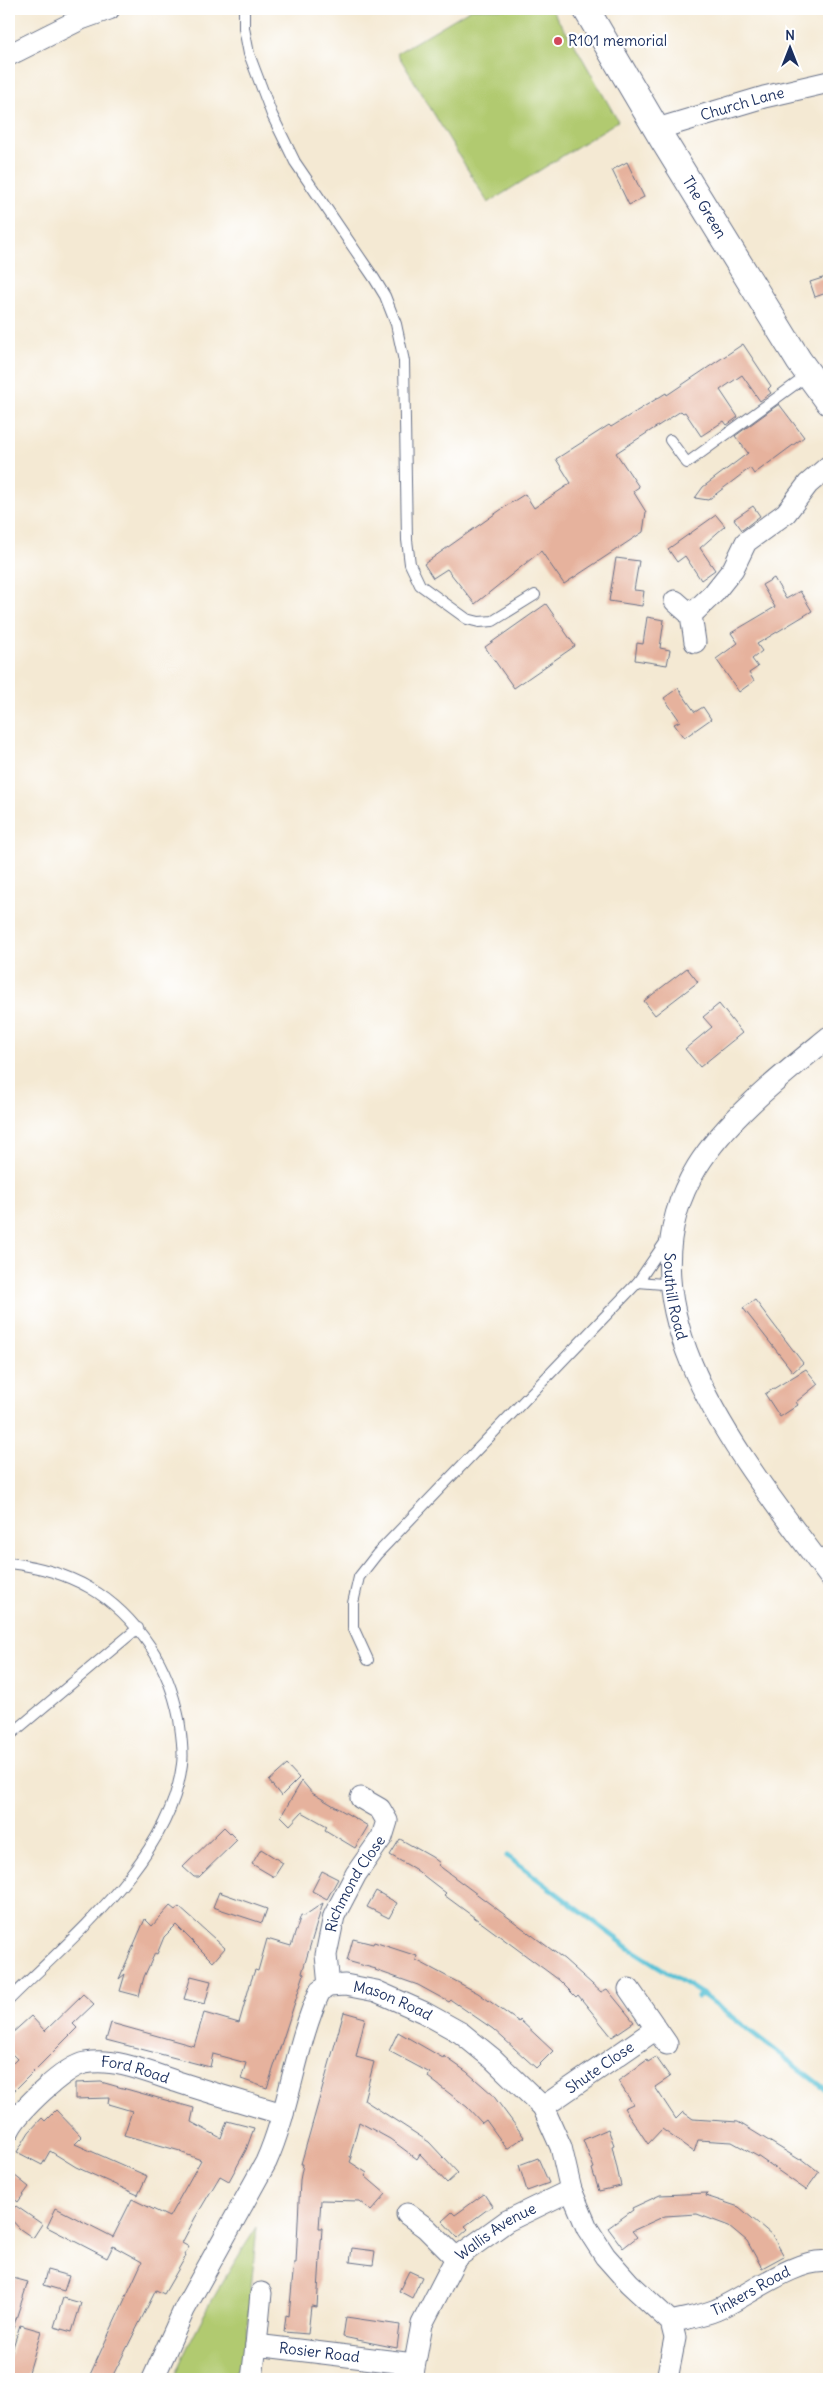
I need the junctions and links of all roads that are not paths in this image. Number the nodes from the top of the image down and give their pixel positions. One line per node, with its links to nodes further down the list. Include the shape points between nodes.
1 (109, 9): 4 (street, via 81,19)
2 (244, 9): 11 (lane, via 249,54 272,115 295,162 385,296 396,324 404,361 407,540 410,564 420,585 467,619 479,622 493,621)
3 (586, 9): 6 (street, The Green)
4 (9, 55)
5 (829, 82): 6 (street, Church Lane, via 764,97)
6 (657, 130): 7 (street, The Green)
7 (809, 374): 8 (street, The Green); 9 (lane, via 686,463)
8 (829, 402)
9 (670, 440)
10 (829, 466): 12 (street, via 808,484 786,513 746,542 733,569 714,593 683,608)
11 (535, 595)
12 (695, 642)
13 (829, 1037): 14 (street, Southill Road, via 776,1082 718,1139 681,1197)
14 (673, 1232): 15 (lane); 16 (street, Southill Road)
15 (638, 1282): 16 (lane); 20 (lane, via 377,1554 359,1577 353,1603 353,1627)
16 (671, 1287): 18 (street, Southill Road, via 672,1303 685,1347 718,1418)
17 (9, 1563): 19 (lane, via 34,1566 89,1586)
18 (829, 1576)
19 (138, 1628): 21 (lane); 25 (lane, via 154,1652 176,1704 182,1736 182,1763 176,1797 156,1839 136,1869)
20 (368, 1660)
21 (9, 1736)
22 (361, 1798): 23 (street, Richmond Close, via 380,1809 388,1821 382,1837 356,1874 334,1916 326,1955)
23 (328, 1986): 26 (street, Mason Road, via 345,1984 376,1991 423,2012 487,2054); 27 (street, via 320,1991 315,2001)
24 (629, 1990): 26 (street, Shute Close, via 662,2036)
25 (9, 2000)
26 (543, 2107): 29 (street, Mason Road, via 562,2147)
27 (283, 2114): 28 (street, Ford Road, via 134,2068 107,2062 84,2063 63,2074 43,2091); 37 (street, via 266,2162 184,2310)
28 (9, 2130)
29 (571, 2190): 31 (street, Wallis Avenue, via 507,2222); 34 (street, Mason Road, via 587,2228 605,2256)
30 (408, 2214): 31 (street)
31 (456, 2258): 36 (street, Wallis Avenue, via 422,2324)
32 (829, 2262): 34 (street, Tinkers Road, via 820,2260 779,2276 716,2310)
33 (260, 2293): 35 (street)
34 (671, 2322): 39 (street, via 675,2338)
35 (256, 2345): 36 (street, Rosier Road); 38 (street, Rosier Road)
36 (413, 2372)
37 (154, 2379)
38 (252, 2379)
39 (667, 2379)

